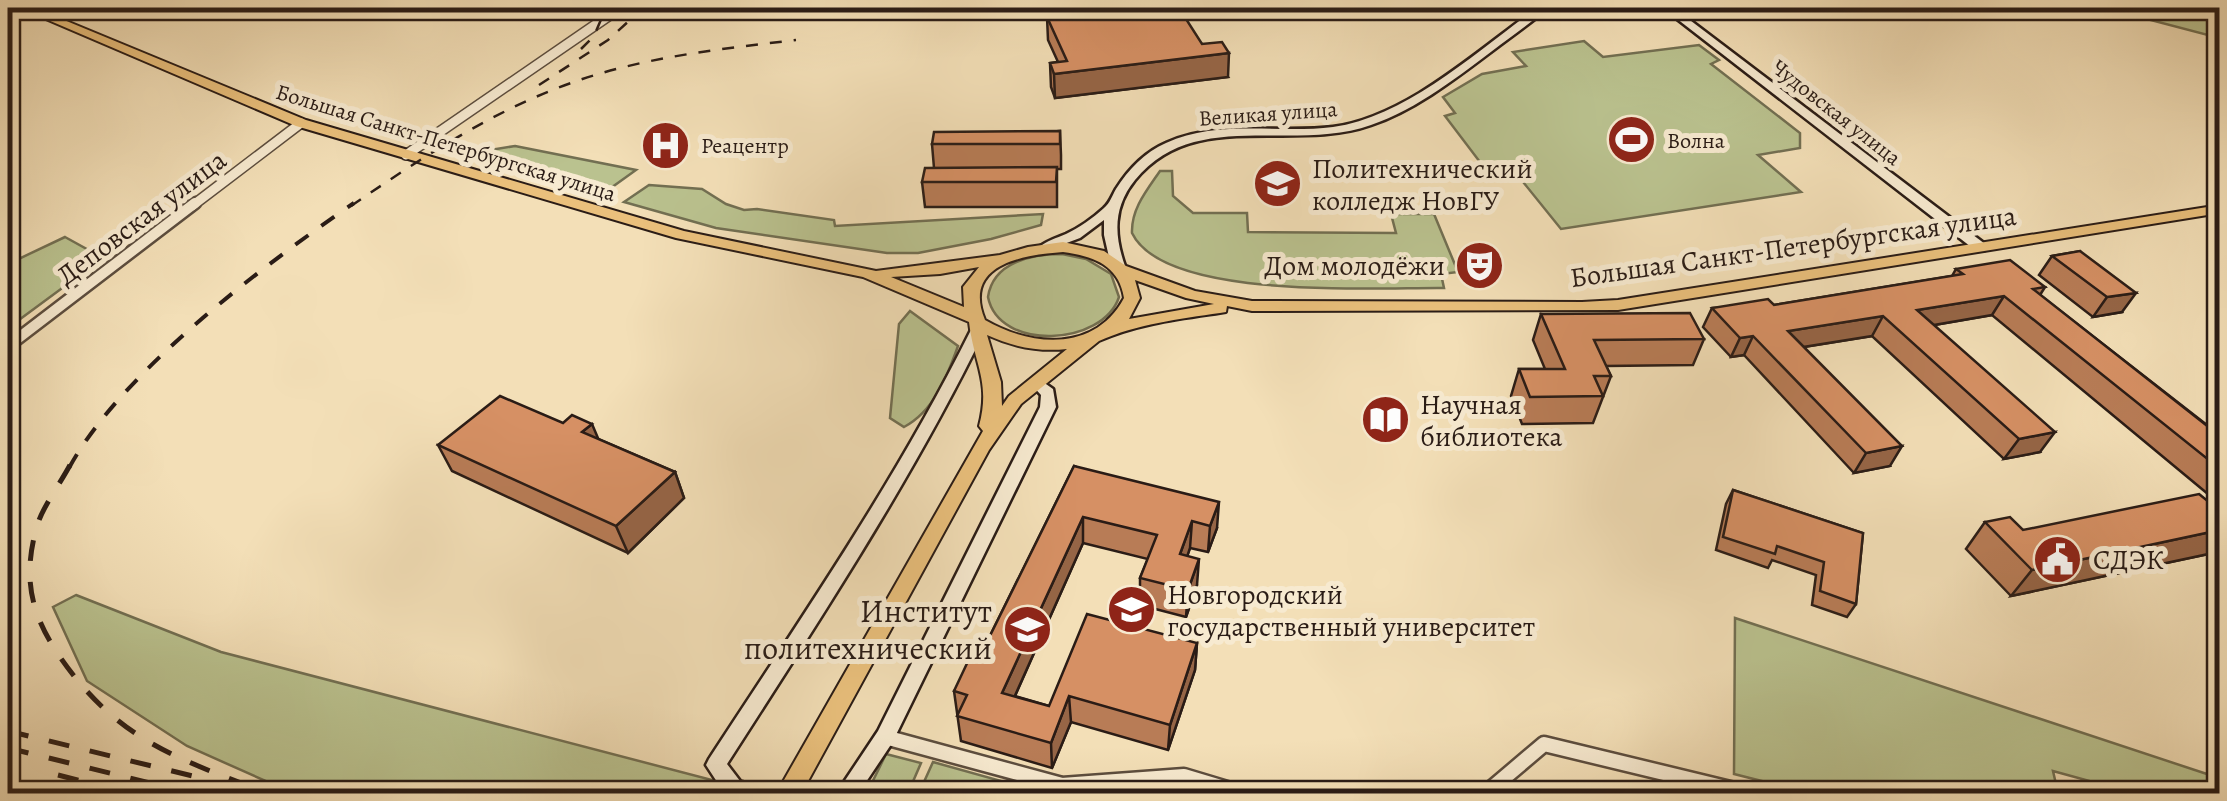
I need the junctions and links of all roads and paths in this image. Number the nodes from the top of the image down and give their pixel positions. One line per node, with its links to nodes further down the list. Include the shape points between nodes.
1 (26, 8): 5 (main road, Большая Санкт-Петербургская улица)
2 (620, 8): 7 (street)
3 (1544, 8): 8 (main road, Великая улица, via 1367,124 1198,136 1164,146 1136,168)
4 (1668, 8): 10 (main road, Чудовская улица)
5 (53, 13): 6 (main road, Большая Санкт-Петербургская улица)
6 (301, 123): 7 (main road, Большая Санкт-Петербургская улица); 18 (street, Деповская улица)
7 (406, 155): 14 (main road, Большая Санкт-Петербургская улица, via 681,236)
8 (1111, 208): 11 (main road, via 1088,228); 13 (main road, via 1108,240)
9 (2220, 208): 10 (main road, Большая Санкт-Петербургская улица)
10 (1980, 247): 15 (main road, Большая Санкт-Петербургская улица, via 1606,306)
11 (1045, 248): 12 (main road); 13 (main road, via 1092,252)
12 (1006, 257): 14 (main road, Большая Санкт-Петербургская улица); 16 (main road, via 972,285)
13 (1120, 268): 15 (main road, Большая Санкт-Петербургская улица, via 1192,295); 17 (main road, via 1132,288 1129,308)
14 (868, 273): 16 (main road, Большая Санкт-Петербургская улица)
15 (1252, 306): 17 (main road, Большая Санкт-Петербургская улица, via 1154,318)
16 (977, 324): 17 (main road, via 1030,344 1059,345); 20 (main road, via 996,392); 22 (main road, via 920,445 716,765 733,788)
17 (1100, 334): 19 (main road)
18 (8, 346)
19 (1036, 382): 20 (main road); 21 (main road, via 1048,393 1048,407)
20 (982, 446): 23 (main road)
21 (885, 736): 24 (main road); 25 (street, via 1062,785 1184,776)
22 (749, 794)
23 (788, 794)
24 (846, 794)
25 (1244, 794)
26 (1485, 794): 27 (street, via 1544,744)
27 (1752, 794)

